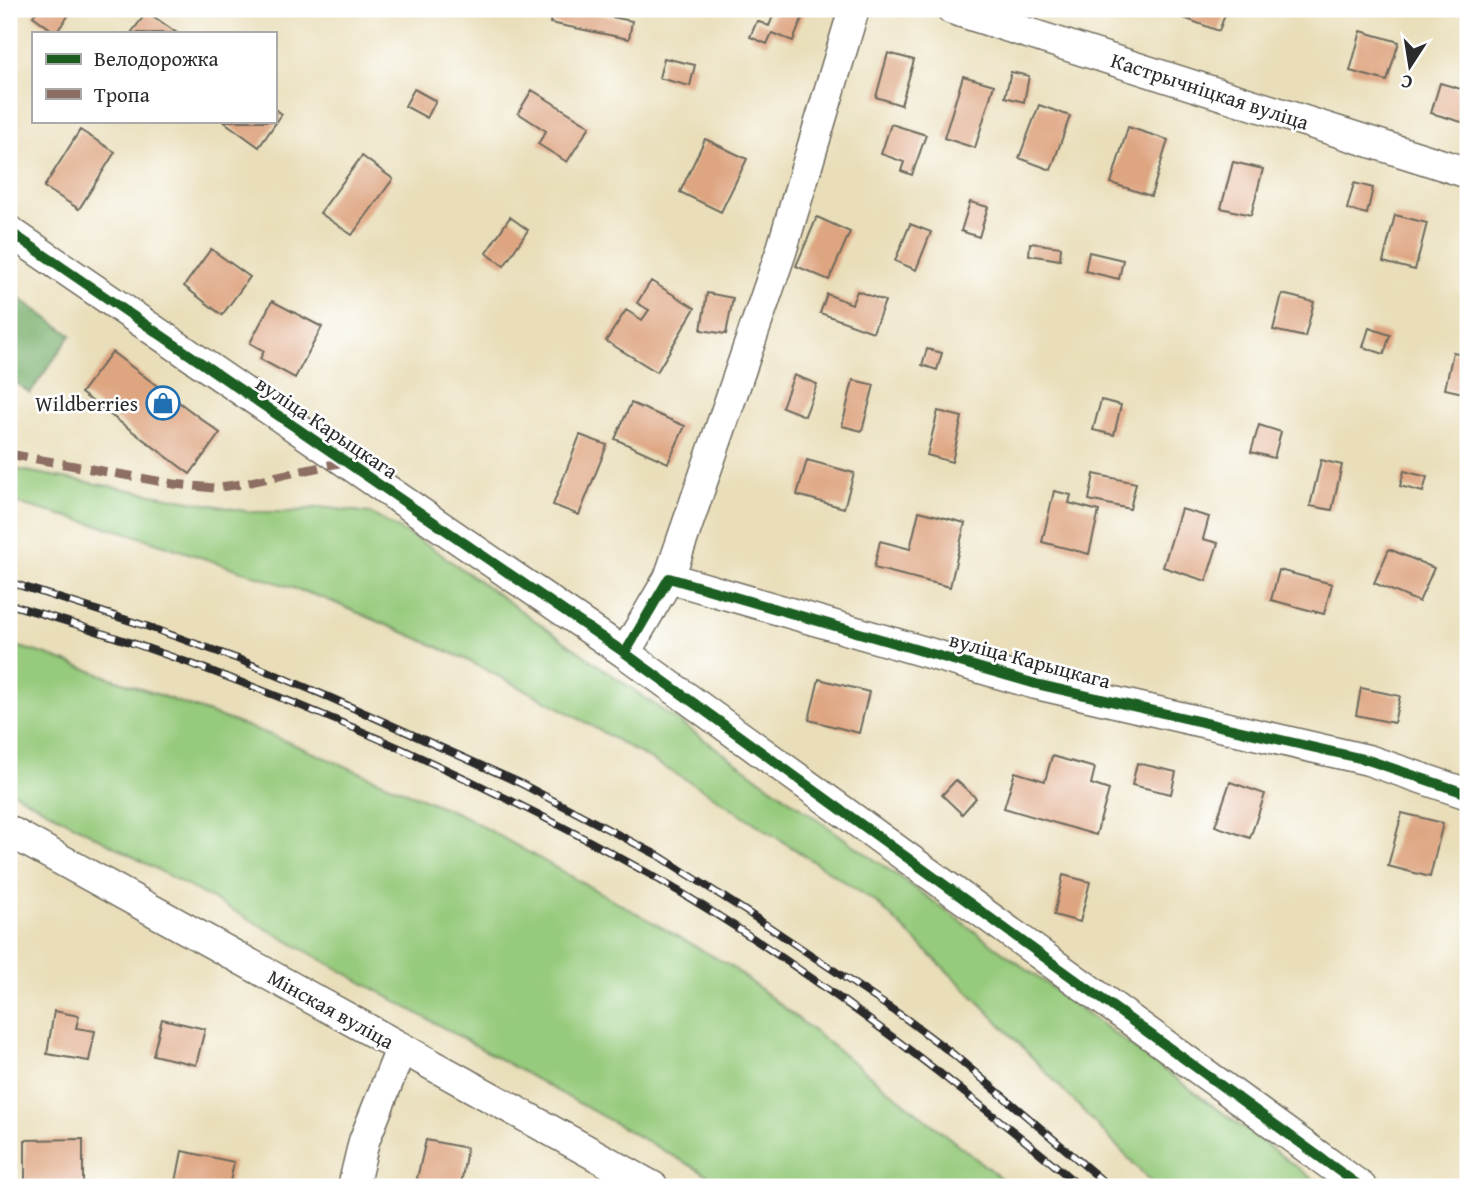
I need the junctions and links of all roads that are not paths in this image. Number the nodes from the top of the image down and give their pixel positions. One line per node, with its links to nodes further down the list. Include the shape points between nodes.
1 (854, 9): 5 (street, via 781,252)
2 (952, 9): 3 (street, Кастрычніцкая вуліца)
3 (1468, 173)
4 (9, 231): 6 (street, вуліца Карыцкага)
5 (669, 578): 6 (street); 7 (street, вуліца Карыцкага, via 1036,684 1368,760)
6 (625, 653): 12 (street, вуліца Карыцкага)
7 (1468, 794)
8 (9, 831): 9 (street, Мінская вуліца)
9 (401, 1048): 10 (street, via 364,1141); 11 (street, Мінская вуліца)
10 (353, 1187)
11 (653, 1187)
12 (1361, 1187)

